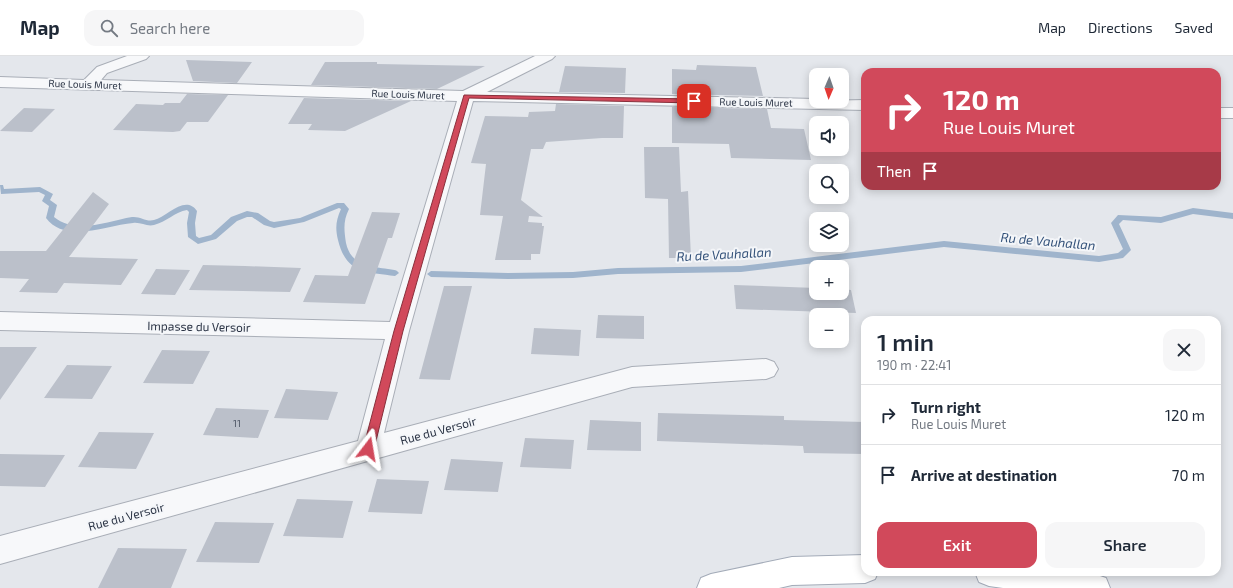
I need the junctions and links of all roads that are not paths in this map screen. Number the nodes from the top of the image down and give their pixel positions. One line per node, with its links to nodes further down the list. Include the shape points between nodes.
1 (141, 56): 4 (street, via 102,70)
2 (547, 56): 5 (street)
3 (0, 82): 4 (street, Rue Louis Muret)
4 (89, 84): 5 (street, Rue Louis Muret)
5 (466, 96): 6 (street, Rue Louis Muret); 10 (street)
6 (861, 105)
7 (1221, 112): 8 (street)
8 (1233, 113)
9 (0, 321): 10 (street, Impasse du Versoir)
10 (398, 331): 12 (street)
11 (766, 369): 12 (street, Rue du Versoir, via 632,378)
12 (368, 449): 13 (street, Rue du Versoir)
13 (0, 550)
14 (861, 568): 16 (main road, via 792,571)
15 (1022, 576): 17 (main road)
16 (711, 588)
17 (1096, 588)

